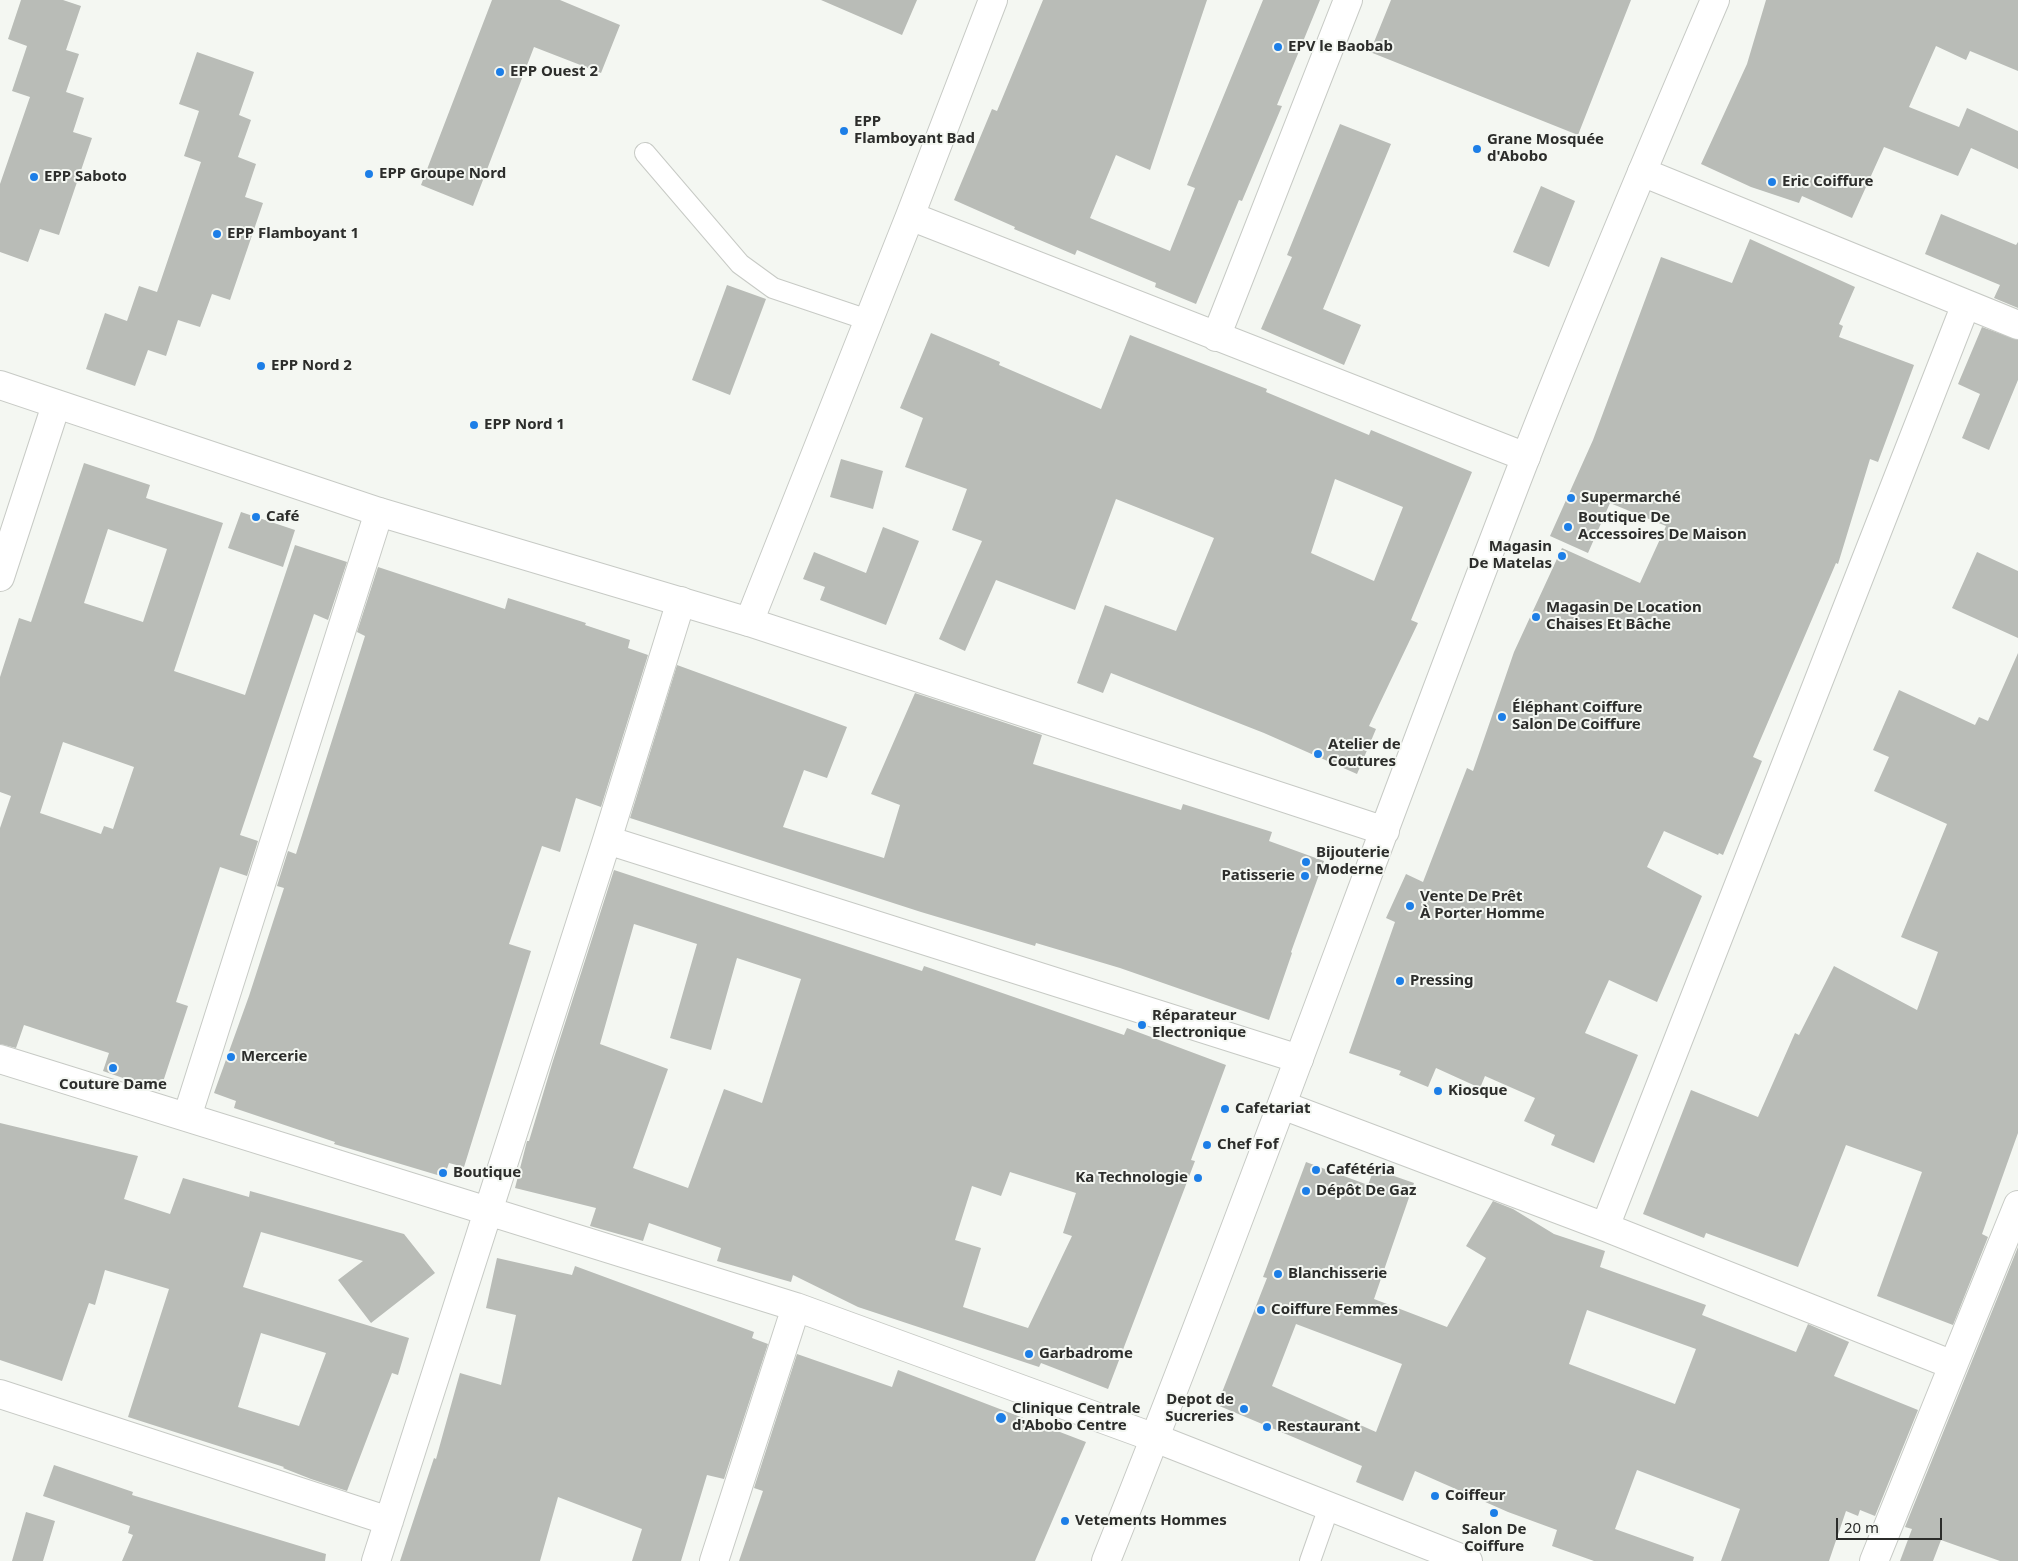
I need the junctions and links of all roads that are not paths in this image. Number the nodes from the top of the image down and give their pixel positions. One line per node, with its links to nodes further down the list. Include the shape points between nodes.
1 (993, 0): 6 (street)
2 (1348, 0): 10 (street)
3 (1716, 0): 5 (street)
4 (646, 153): 8 (lane, via 740,264 773,288)
5 (1642, 172): 7 (street); 13 (street)
6 (910, 216): 8 (street); 10 (street)
7 (1966, 304): 9 (street); 26 (street)
8 (868, 320): 17 (street)
9 (2018, 325)
10 (1216, 336): 13 (street)
11 (0, 385): 12 (street)
12 (56, 405): 14 (street); 15 (street)
13 (1526, 457): 18 (street)
14 (379, 512): 16 (street); 23 (street)
15 (0, 577)
16 (681, 601): 17 (street); 19 (street)
17 (749, 622): 18 (street)
18 (1384, 831): 21 (street)
19 (607, 840): 21 (street); 25 (street)
20 (0, 1059): 23 (street)
21 (1299, 1059): 22 (street)
22 (1282, 1104): 26 (street); 30 (street)
23 (187, 1117): 25 (street)
24 (2018, 1204): 28 (street)
25 (489, 1210): 27 (street); 32 (street)
26 (1605, 1227): 28 (street)
27 (796, 1307): 30 (street); 34 (street)
28 (1953, 1365): 38 (street)
29 (0, 1394): 32 (street)
30 (1155, 1438): 31 (street); 35 (street)
31 (1329, 1507): 36 (lane); 37 (street)
32 (389, 1521): 33 (street)
33 (376, 1561)
34 (714, 1561)
35 (1106, 1561)
36 (1310, 1561)
37 (1468, 1561)
38 (1874, 1561)

